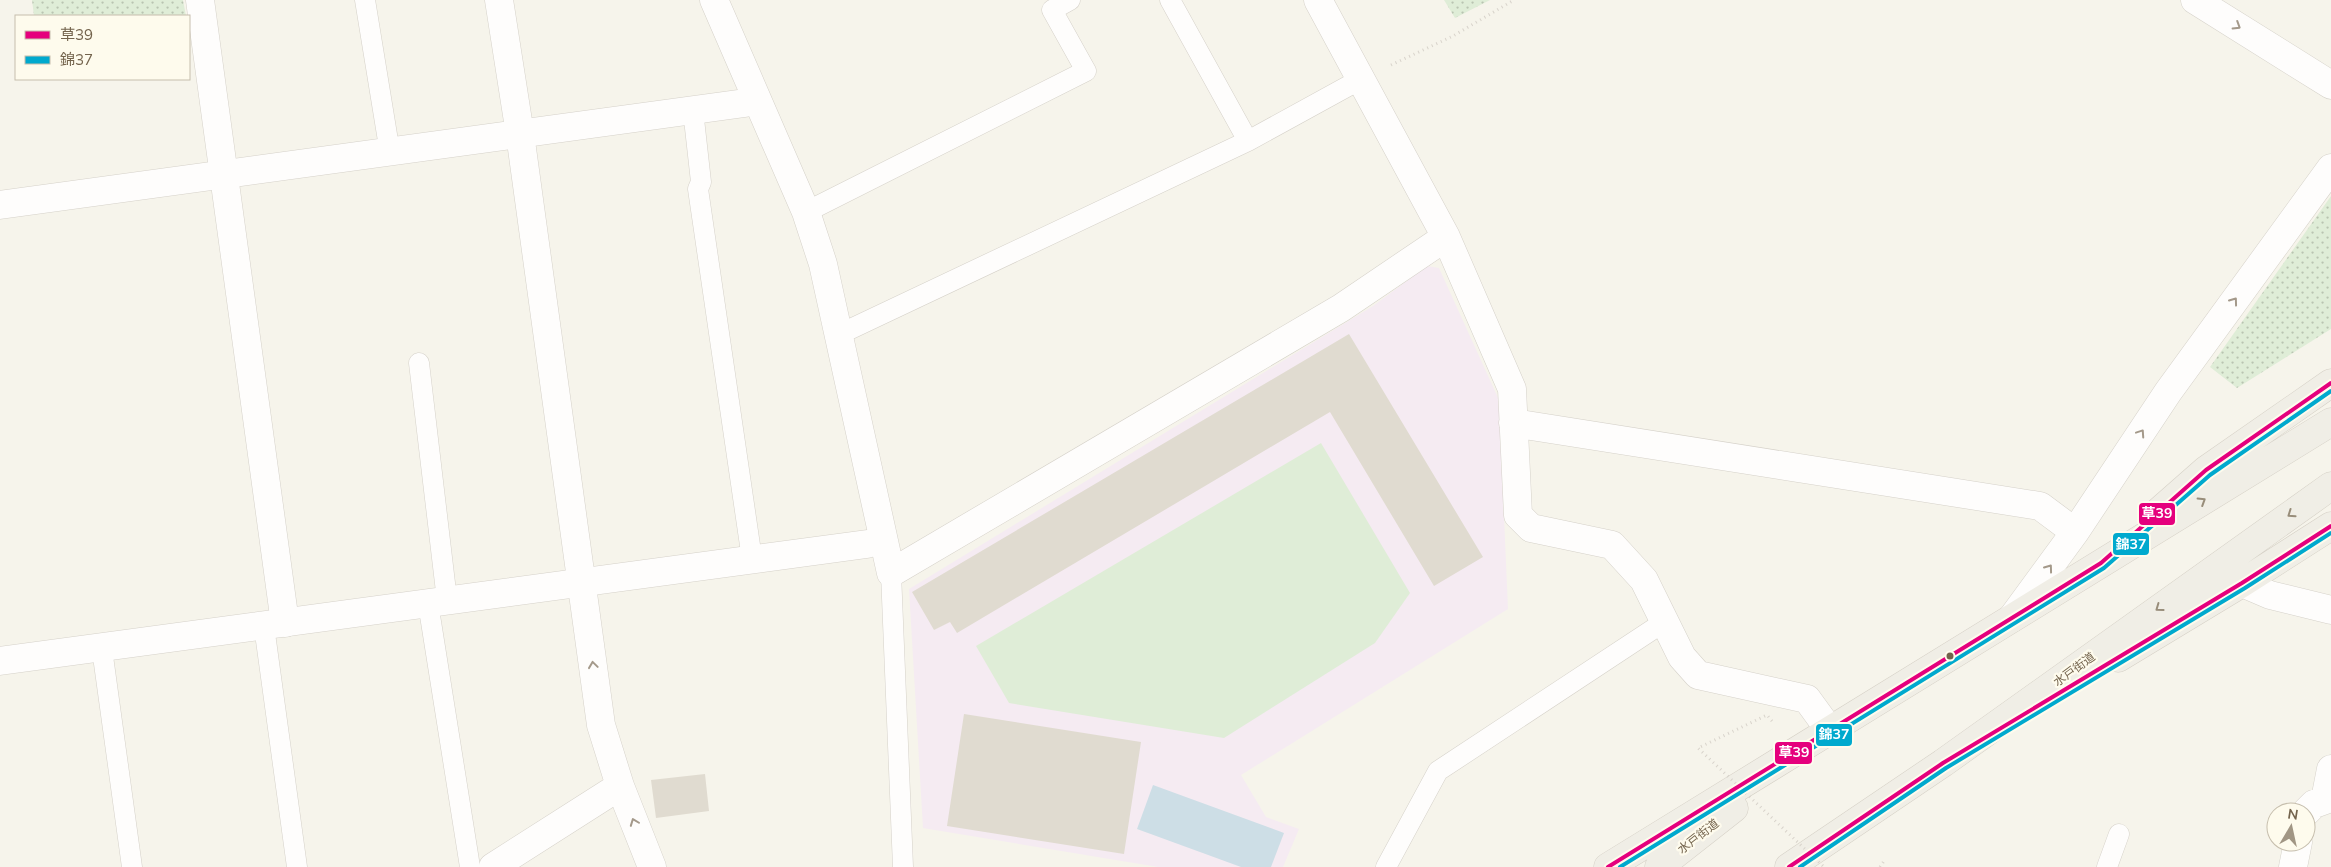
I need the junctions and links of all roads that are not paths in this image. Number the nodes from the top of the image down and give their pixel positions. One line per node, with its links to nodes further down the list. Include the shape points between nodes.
1 (200, 0): 17 (street)
2 (365, 0): 15 (lane)
3 (499, 0): 13 (street)
4 (714, 0): 11 (street)
5 (1070, 0): 19 (lane, via 1052,10 1086,71)
6 (1170, 0): 14 (lane)
7 (1318, 0): 9 (street)
8 (2195, 0): 10 (street, one-way to 10)
9 (1361, 79): 14 (lane); 20 (street)
10 (2331, 86)
11 (752, 102): 12 (street); 19 (street)
12 (693, 110): 13 (street); 30 (lane, via 701,182 698,189)
13 (520, 134): 15 (street); 33 (street)
14 (1248, 141): 21 (lane)
15 (390, 153): 17 (street)
16 (2331, 168): 28 (street, one-way to 16, via 2168,392)
17 (225, 174): 18 (street); 39 (street)
18 (0, 204)
19 (806, 212): 21 (street)
20 (1446, 237): 25 (street, via 1512,389); 32 (street, via 1341,308)
21 (840, 334): 29 (street)
22 (419, 363): 35 (lane)
23 (2331, 383): 31 (highway, via 2206,470)
24 (2331, 422): 31 (highway, 水戸街道, one-way to 24)
25 (1513, 423): 28 (street, via 2040,506); 38 (street, via 1518,516 1531,528 1612,546 1644,580)
26 (2331, 486): 43 (highway, 水戸街道, one-way to 43)
27 (2331, 526): 34 (highway)
28 (2075, 532): 37 (street, one-way to 28)
29 (875, 543): 30 (street); 32 (street)
30 (752, 559): 33 (street)
31 (2101, 563): 37 (highway, 水戸街道)
32 (892, 573): 55 (lane)
33 (581, 581): 35 (street); 45 (street, one-way to 33, via 601,725)
34 (2242, 584): 36 (street, via 2270,595); 43 (highway)
35 (438, 602): 39 (street); 52 (lane)
36 (2331, 610)
37 (2010, 621): 42 (highway, 水戸街道)
38 (1664, 622): 42 (street, via 1682,658 1698,675 1808,699); 56 (lane, via 1438,771)
39 (275, 625): 40 (street); 51 (lane)
40 (102, 649): 41 (street); 50 (lane)
41 (0, 661)
42 (1831, 732): 57 (highway, 水戸街道); 58 (highway, 水戸街道)
43 (1943, 763): 49 (highway, 水戸街道)
44 (2331, 769): 46 (street, via 2325,800)
45 (620, 786): 53 (street); 54 (street, one-way to 45)
46 (2316, 803)
47 (2119, 834): 59 (lane)
48 (2296, 852): 60 (street)
49 (1794, 866)
50 (132, 867)
51 (296, 867)
52 (470, 867)
53 (493, 867)
54 (652, 867)
55 (903, 867)
56 (1386, 867)
57 (1608, 867)
58 (1659, 867)
59 (2107, 867)
60 (2294, 867)

